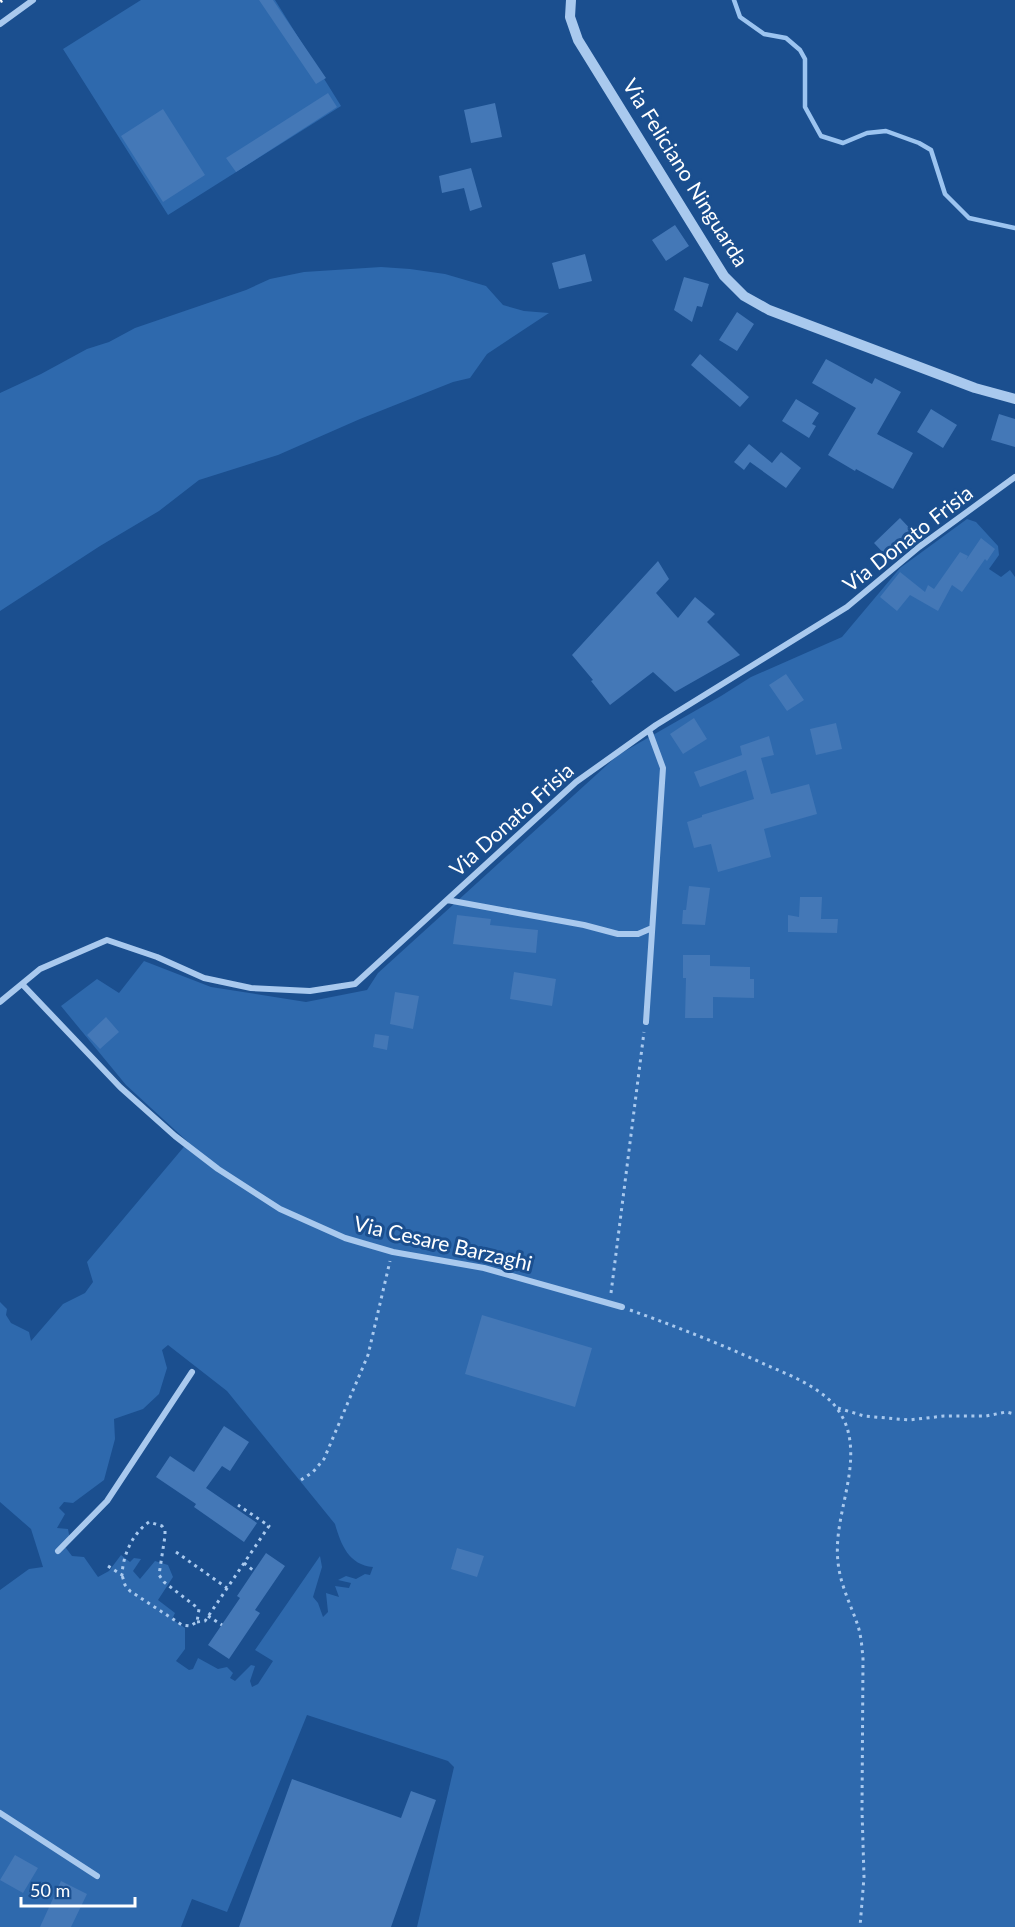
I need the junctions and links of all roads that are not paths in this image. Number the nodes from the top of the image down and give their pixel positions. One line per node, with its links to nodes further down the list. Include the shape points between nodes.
1 (33, 0): 3 (street)
2 (570, 0): 4 (street, Via Feliciano Ninguarda, via 570,17 578,40 724,276 744,296 780,315 975,388)
3 (0, 24)
4 (1015, 399)
5 (1015, 477): 6 (street, Via Donato Frisia, via 919,547 847,608)
6 (649, 730): 7 (street, Via Donato Frisia, via 576,782); 8 (street, via 663,768)
7 (447, 900): 8 (street, via 618,934 638,934); 9 (street, Via Donato Frisia, via 355,984 310,991 251,988 204,978 107,940 40,969)
8 (652, 928): 11 (street)
9 (22, 984): 10 (street, Via Donato Frisia); 12 (street, Via Cesare Barzaghi, via 120,1087 175,1136 280,1209 345,1238 393,1252 484,1268)
10 (0, 1002)
11 (646, 1022)
12 (622, 1307)
13 (192, 1372): 14 (street, via 107,1501)
14 (58, 1551)
15 (0, 1813): 16 (street)
16 (97, 1876)

